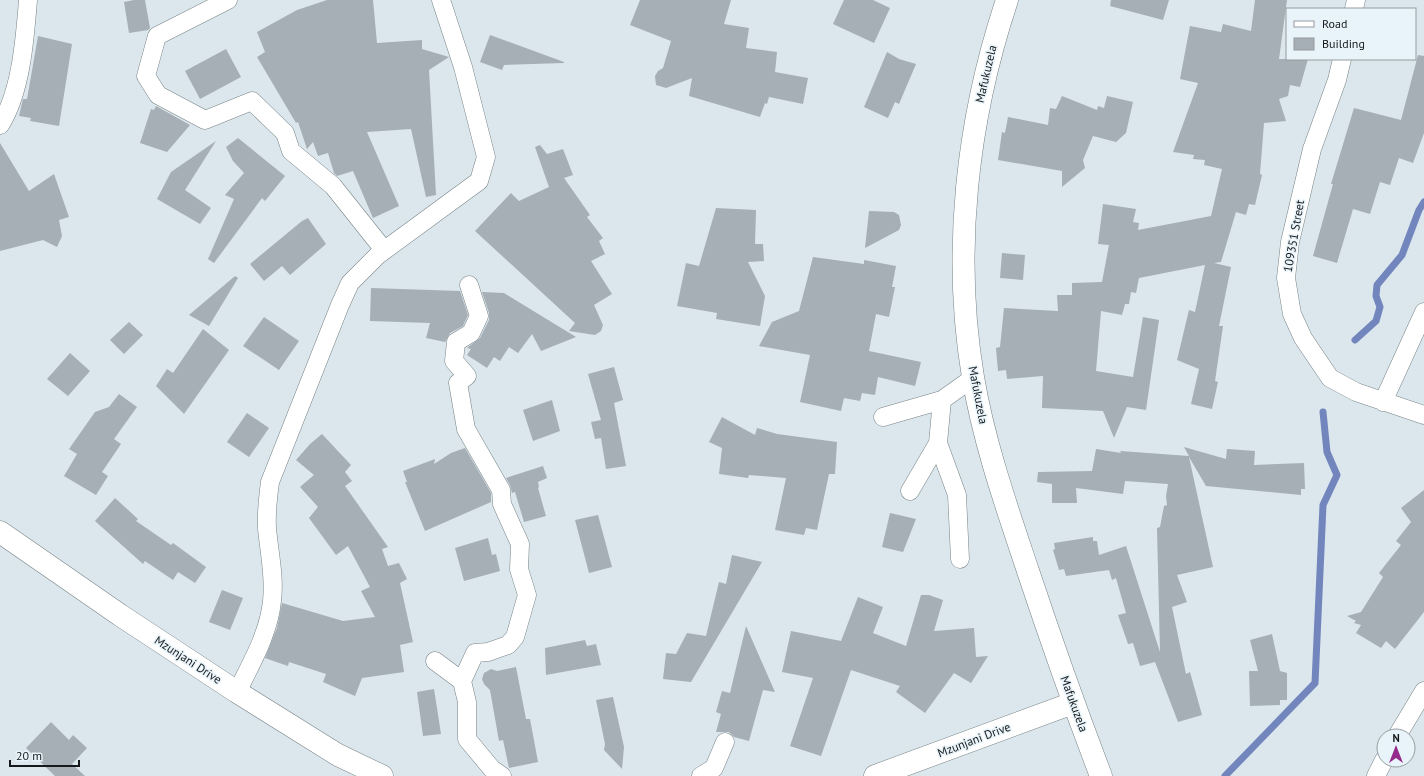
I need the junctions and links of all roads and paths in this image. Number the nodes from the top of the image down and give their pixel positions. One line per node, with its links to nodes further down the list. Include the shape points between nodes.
1 (28, 0): 6 (street, via 25,45 17,82)
2 (228, 0): 7 (street, via 157,36 146,76 158,95 205,120 252,101 285,133 291,151 333,186)
3 (441, 0): 7 (street, via 463,67 486,157 479,181)
4 (1007, 0): 10 (main road, Mafukuzela, via 991,46 978,108 968,180 964,243)
5 (1342, 60): 12 (street, 109351 Street, via 1312,149 1290,242 1286,278 1292,314 1303,338 1330,378 1356,392)
6 (0, 125)
7 (384, 250): 22 (street, via 354,279 345,294 270,482 266,505 272,580 270,615 253,660)
8 (469, 285): 20 (street, via 479,316 471,333 456,342 454,360 467,376 458,383 466,429 501,490 502,504 520,544 519,568 527,595 515,638 508,646 475,653)
9 (1424, 312): 12 (street)
10 (973, 378): 11 (street); 23 (main road, Mafukuzela, via 1004,500)
11 (942, 400): 14 (street); 15 (street)
12 (1383, 402): 13 (street, 109351 Street)
13 (1424, 415)
14 (883, 416)
15 (938, 443): 16 (street); 18 (street, via 957,495)
16 (910, 491)
17 (0, 532): 22 (main road, Mzunjani Drive)
18 (960, 559)
19 (435, 661): 20 (street)
20 (462, 681): 27 (street, via 467,702 467,739 492,769)
21 (1424, 690): 24 (street)
22 (237, 692): 26 (main road, Mzunjani Drive, via 338,755)
23 (1073, 703): 29 (main road, Mzunjani Drive); 30 (main road, Mafukuzela)
24 (1402, 728)
25 (725, 742): 28 (street, via 714,768)
26 (382, 776)
27 (502, 776)
28 (701, 776)
29 (876, 776)
30 (1101, 776)

